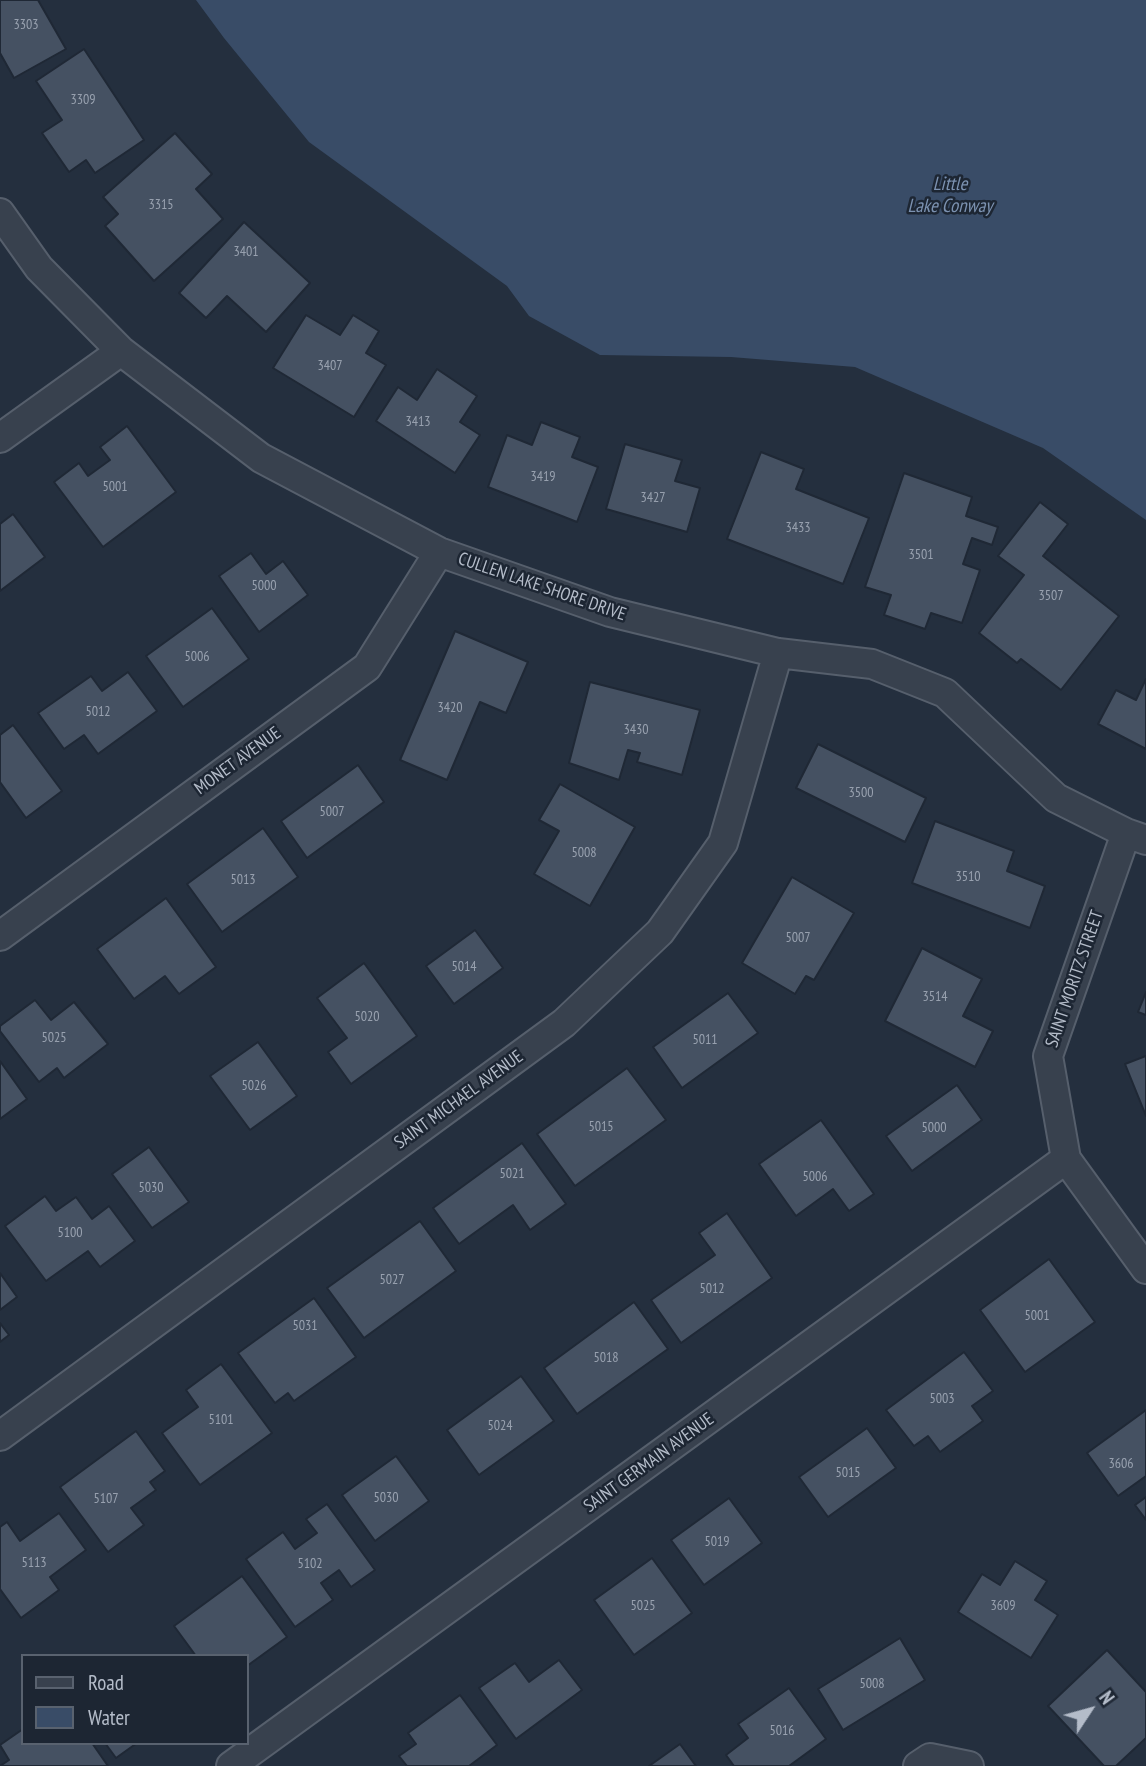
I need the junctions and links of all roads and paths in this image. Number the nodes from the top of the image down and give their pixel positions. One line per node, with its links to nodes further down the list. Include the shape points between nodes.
1 (0, 213): 2 (street, CULLEN LAKE SHORE DRIVE, via 39,268)
2 (121, 351): 3 (street); 4 (street, CULLEN LAKE SHORE DRIVE, via 261,458)
3 (0, 438)
4 (439, 552): 5 (street, CULLEN LAKE SHORE DRIVE, via 610,612); 7 (street, MONET AVENUE, via 367,667)
5 (778, 653): 6 (street, CULLEN LAKE SHORE DRIVE, via 872,664 945,693 1056,798); 10 (street, SAINT MICHAEL AVENUE, via 723,843 660,932 564,1023)
6 (1136, 837): 8 (street, SAINT MORITZ STREET, via 1048,1056)
7 (0, 936)
8 (1066, 1159): 9 (street, SAINT MORITZ STREET); 11 (street, SAINT GERMAIN AVENUE)
9 (1146, 1269)
10 (0, 1436)
11 (231, 1766)
12 (918, 1766): 13 (street, via 930,1758)
13 (969, 1766)

